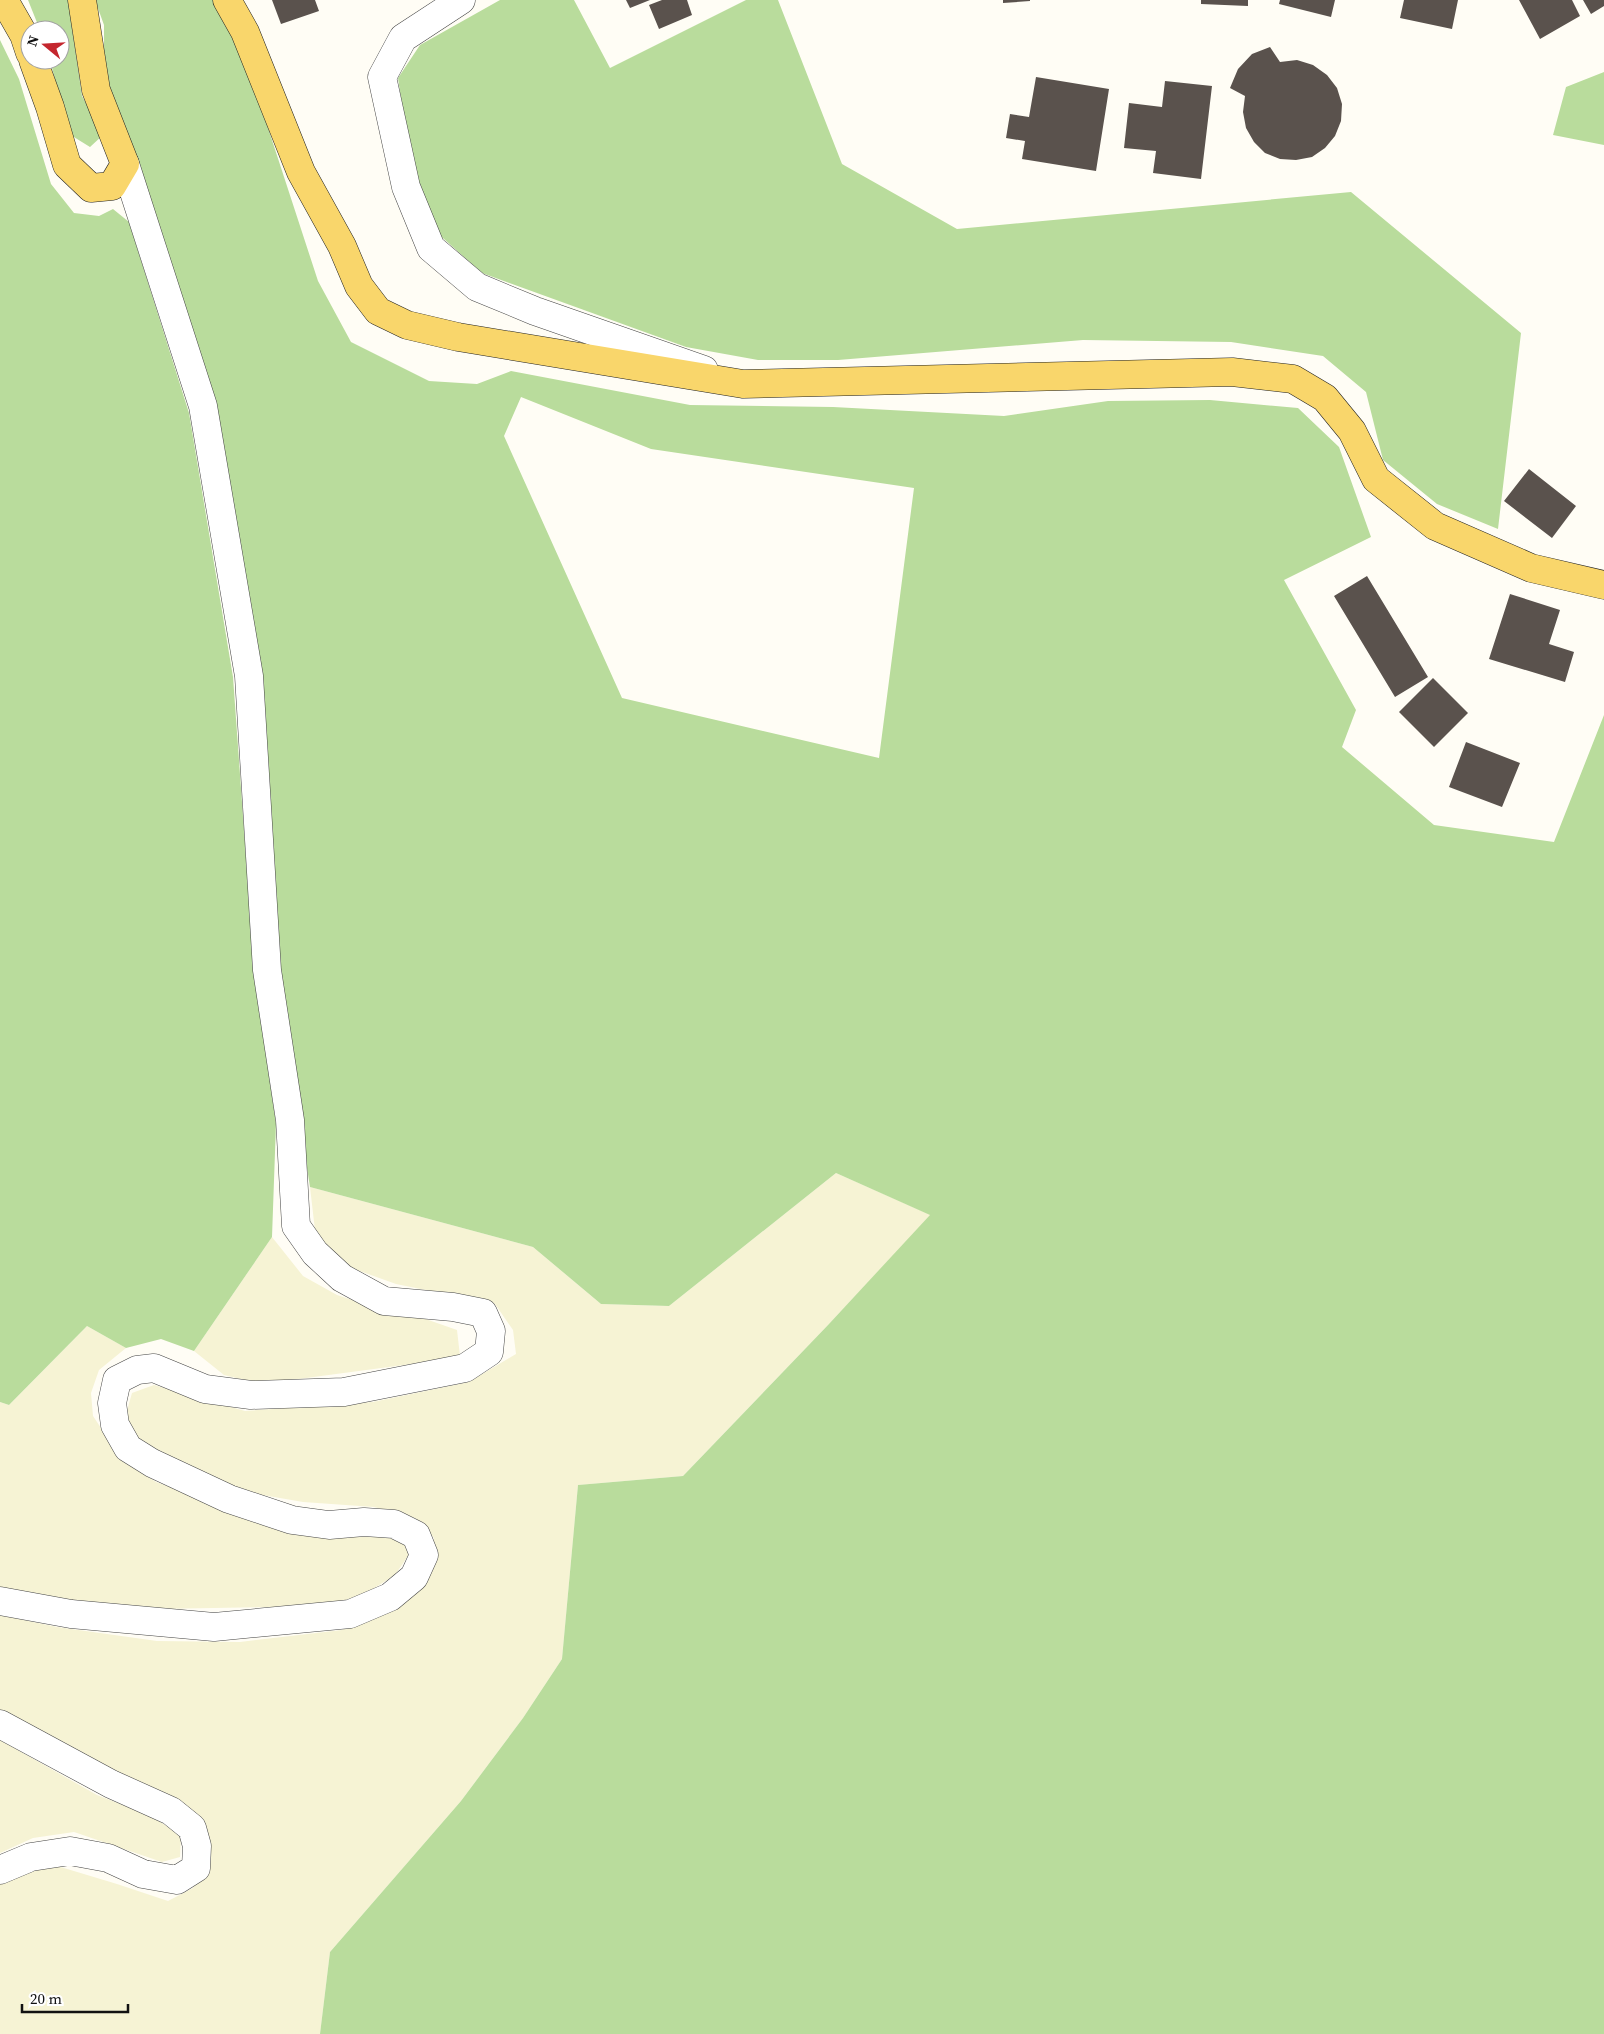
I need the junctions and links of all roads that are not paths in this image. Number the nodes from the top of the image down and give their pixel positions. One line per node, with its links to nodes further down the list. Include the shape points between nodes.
1 (4, 0): 5 (main road)
2 (82, 0): 7 (main road, via 96,90)
3 (227, 0): 8 (main road, via 245,32 302,172 342,246 359,286 378,311 407,326 458,337)
4 (461, 0): 8 (street, via 404,38 382,77 406,187 431,248 477,287 535,311)
5 (20, 28)
6 (37, 70): 7 (main road, via 67,165 91,188 112,186)
7 (125, 164): 10 (street, via 202,406 249,676 267,970 290,1120 296,1226 315,1253 342,1278 384,1300 483,1313 491,1331 489,1352 465,1368 344,1392 251,1396 205,1389 154,1368 138,1370 117,1380 112,1403 115,1425 128,1448 152,1463 229,1499 292,1520 329,1525 394,1524 416,1535 424,1555 414,1577 390,1597 350,1614 214,1627 70,1614)
8 (743, 384): 9 (main road, via 1232,372 1293,379 1326,398 1352,431 1376,478 1436,526 1531,568)
9 (1604, 584)
10 (0, 1601)
11 (0, 1724): 12 (street, via 111,1784 171,1811 192,1828 197,1846 196,1868 177,1880 143,1874 108,1858 70,1850 31,1857)
12 (0, 1870)

